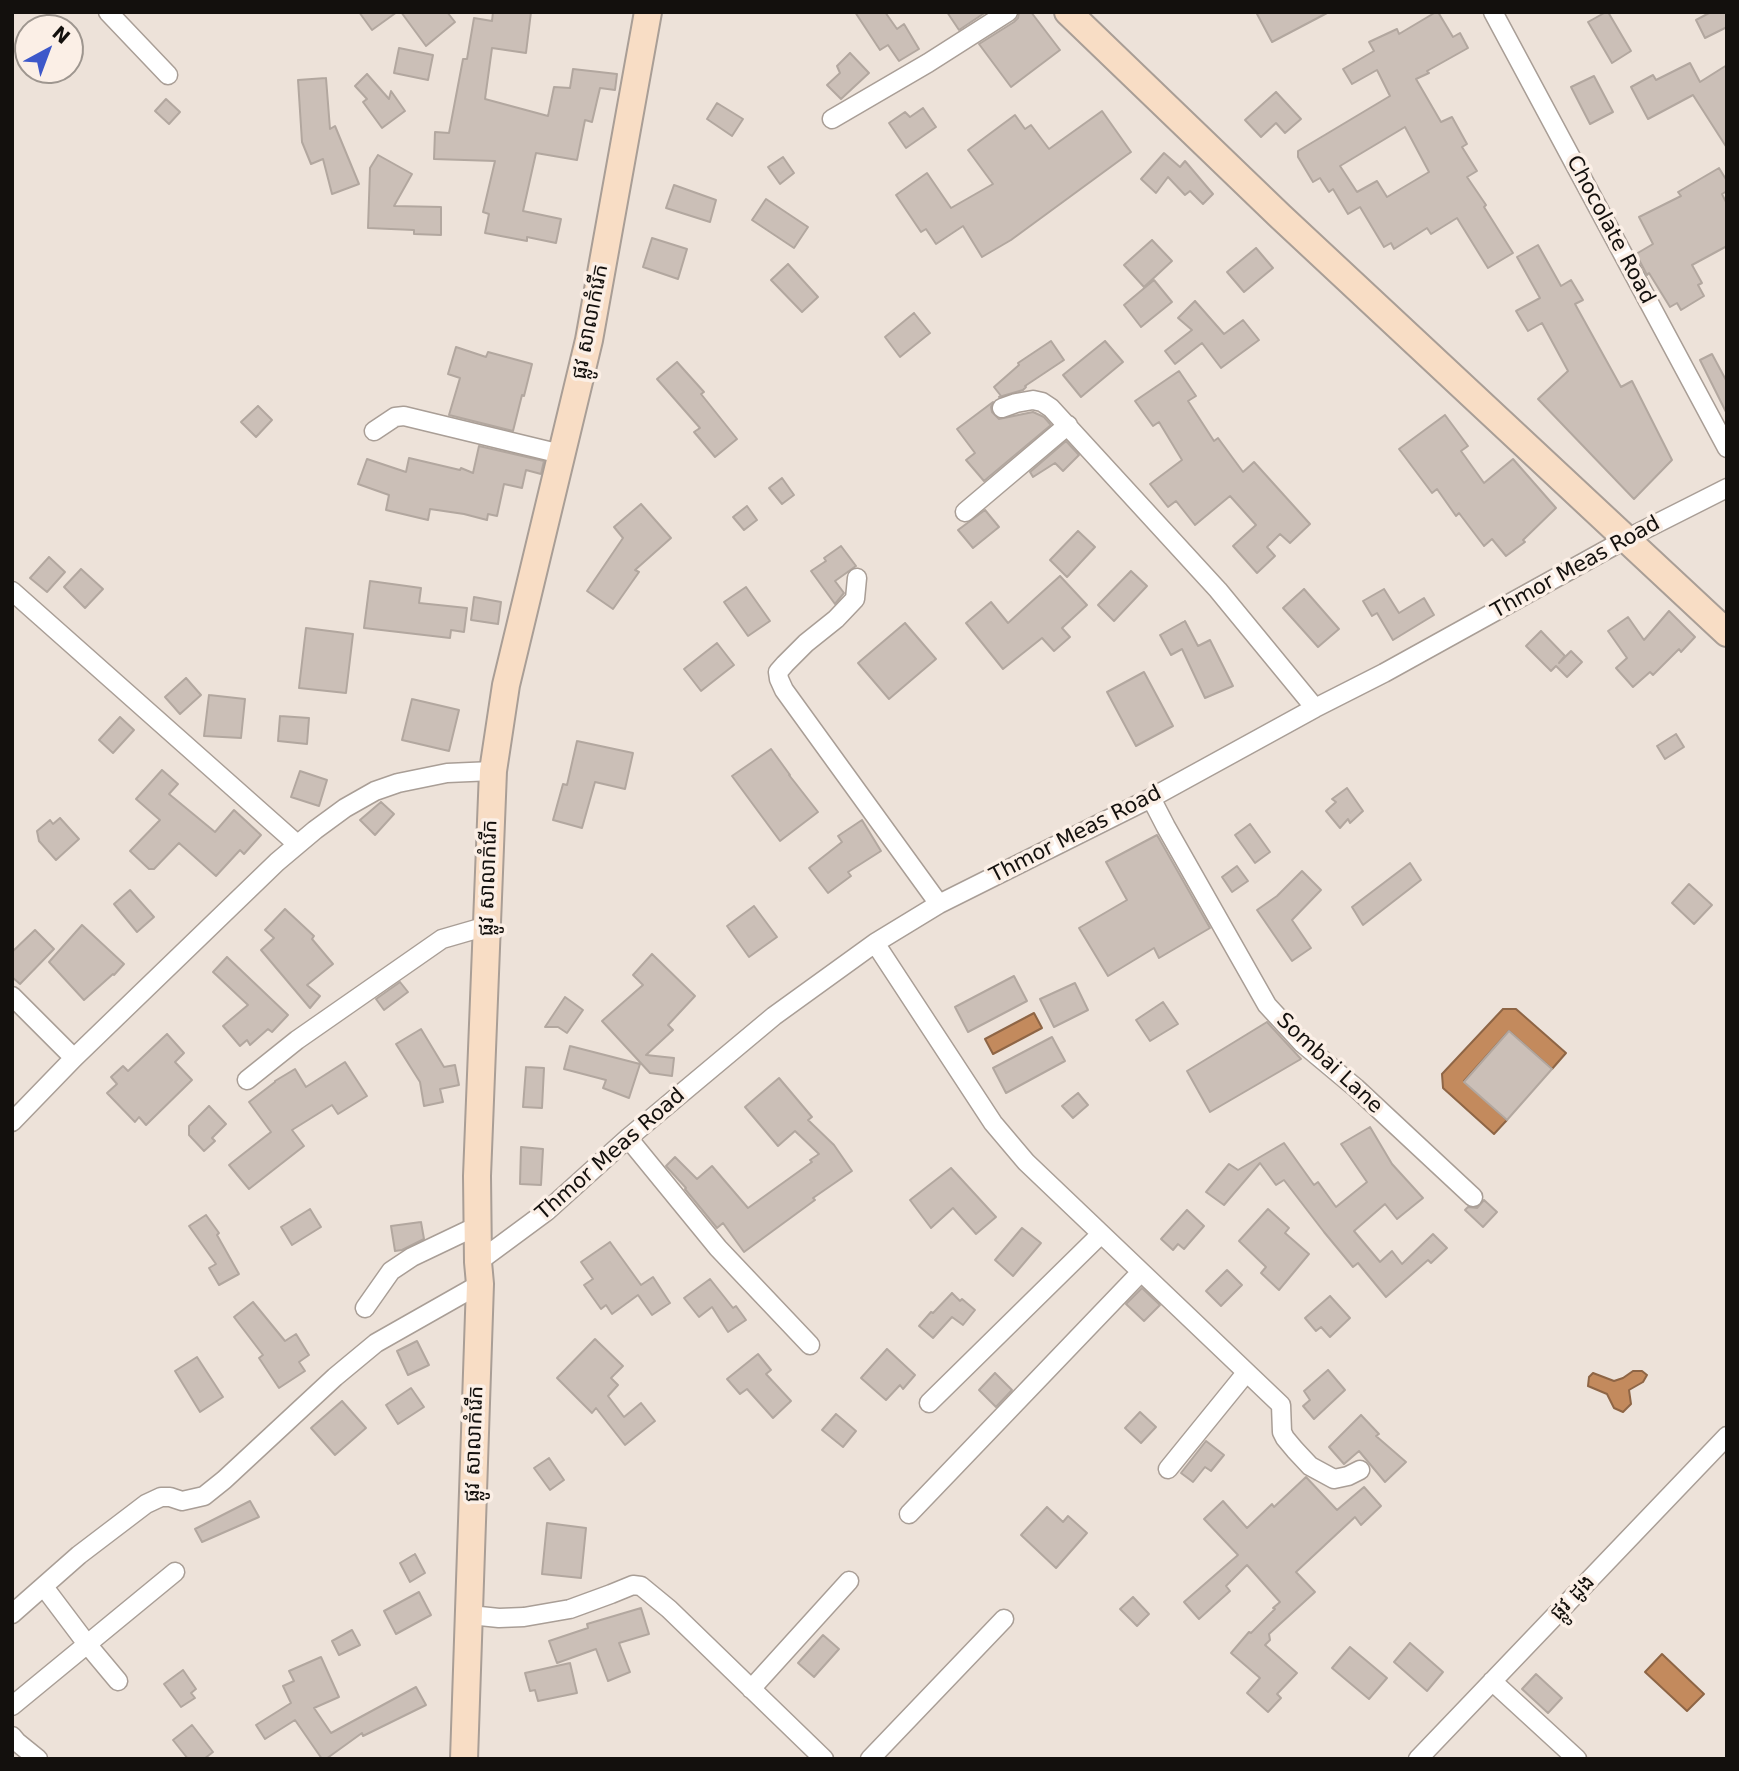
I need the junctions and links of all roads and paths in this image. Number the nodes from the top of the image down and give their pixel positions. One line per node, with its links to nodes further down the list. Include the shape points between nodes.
1 (108, 12): 6 (street)
2 (648, 12): 12 (street, ផ្លូវ សាលាកំរើក, via 589,340)
3 (1008, 12): 7 (street)
4 (1068, 12): 15 (street)
5 (1493, 12): 11 (street, Chocolate Road)
6 (168, 75)
7 (832, 119)
8 (1002, 408): 9 (street, via 1016,402 1042,402)
9 (1068, 425): 14 (street); 19 (street, via 1218,590)
10 (374, 431): 12 (street, via 386,421 404,416)
11 (1727, 448)
12 (561, 454): 20 (street, ផ្លូវ សាលាកំរើក, via 506,685)
13 (1727, 488): 15 (street, Thmor Meas Road)
14 (965, 512)
15 (1626, 539): 18 (street); 19 (street, Thmor Meas Road)
16 (857, 578): 23 (street, via 855,599 785,664 778,672 779,679)
17 (12, 591): 22 (street)
18 (1727, 634)
19 (1315, 708): 21 (street, Thmor Meas Road)
20 (493, 771): 22 (street, via 447,773 375,790); 24 (street, ផ្លូវ សាលាកំរើក)
21 (1159, 813): 23 (street, Thmor Meas Road); 31 (street, Sombai Lane, via 1267,1006)
22 (297, 845): 27 (street)
23 (939, 904): 25 (street, Thmor Meas Road)
24 (487, 926): 28 (street, via 442,939); 32 (street, ផ្លូវ សាលាកំរើក)
25 (875, 943): 30 (street, Thmor Meas Road, via 774,1016); 33 (street, via 1002,1135)
26 (12, 996): 27 (street)
27 (74, 1058): 29 (street)
28 (247, 1080)
29 (12, 1122)
30 (628, 1138): 35 (street, Thmor Meas Road); 37 (street, via 718,1248)
31 (1473, 1197)
32 (477, 1226): 35 (street, ផ្លូវ សាលាកំរើក); 36 (street, via 412,1256 391,1271)
33 (1101, 1234): 34 (street); 39 (street)
34 (1141, 1272): 38 (street); 43 (street)
35 (479, 1273): 46 (street, Thmor Meas Road, via 376,1343 204,1496 182,1501 161,1497 146,1504); 48 (street, ផ្លូវ សាលាកំរើក)
36 (365, 1308)
37 (810, 1345)
38 (1246, 1373): 41 (street); 42 (street, via 1281,1405 1282,1432 1310,1466 1334,1479)
39 (929, 1403)
40 (1725, 1441): 52 (street, ផ្លូវ ដូង)
41 (1168, 1469)
42 (1360, 1470)
43 (909, 1514)
44 (175, 1572): 50 (street)
45 (849, 1581): 53 (street)
46 (44, 1587): 47 (street, Thmor Meas Road); 50 (street)
47 (12, 1614)
48 (470, 1615): 53 (street, via 499,1618 548,1613 636,1585 669,1609); 58 (street, ផ្លូវ សាលាកំរើក)
49 (1004, 1619): 60 (street)
50 (87, 1644): 51 (street); 54 (street)
51 (118, 1681)
52 (1492, 1681): 56 (street, ផ្លូវ ដូង); 61 (street)
53 (751, 1689): 59 (street)
54 (12, 1706)
55 (12, 1736): 57 (street)
56 (1430, 1754)
57 (38, 1759)
58 (464, 1759)
59 (824, 1759)
60 (870, 1759)
61 (1577, 1759)

